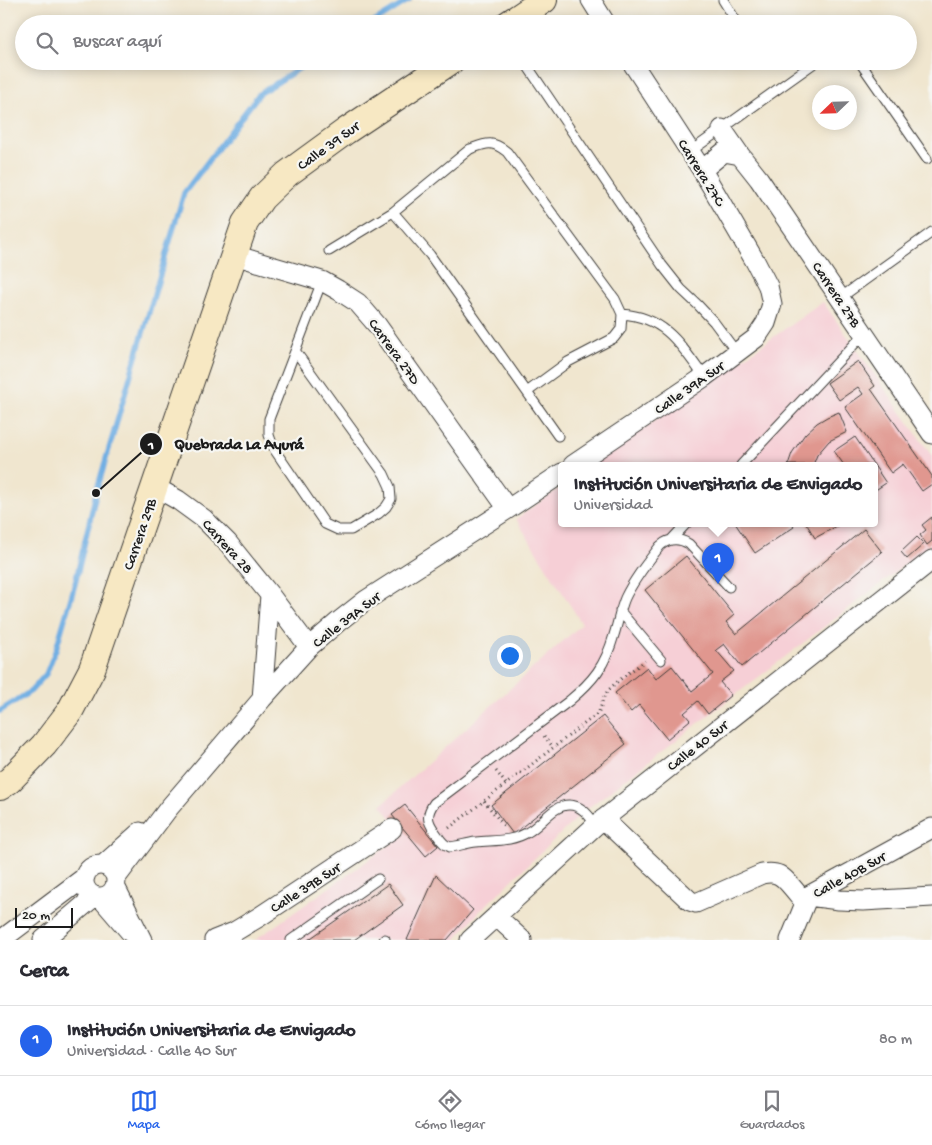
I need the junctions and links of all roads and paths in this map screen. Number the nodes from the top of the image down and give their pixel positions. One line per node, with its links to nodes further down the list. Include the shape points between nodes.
1 (544, 0): 4 (street)
2 (591, 0): 5 (street)
3 (722, 0): 6 (lane)
4 (522, 15)
5 (600, 15)
6 (732, 15)
7 (438, 70): 20 (street, Calle 39 Sur, via 288,174 262,198 245,224)
8 (530, 70): 27 (lane, via 662,265 714,322)
9 (637, 70): 13 (street, Carrera 27C)
10 (805, 70): 12 (lane)
11 (865, 70): 15 (lane)
12 (722, 129): 13 (lane); 14 (street, Carrera 27B)
13 (691, 151): 16 (street, Carrera 27C)
14 (740, 155): 16 (street, via 724,152); 23 (street, Carrera 27B)
15 (927, 160)
16 (702, 170): 22 (street, Carrera 27C)
17 (393, 212): 19 (lane); 24 (lane, via 470,149 498,144 615,299); 29 (lane, via 430,254)
18 (932, 232): 23 (lane)
19 (329, 251)
20 (234, 255): 21 (street, Carrera 27D); 35 (street, Carrera 29B)
21 (322, 282): 26 (lane); 36 (street, Carrera 27D, via 358,303 377,325)
22 (768, 286): 27 (street, Calle 39A Sur, via 772,304 766,323 756,338)
23 (840, 298): 25 (street, Carrera 27B)
24 (622, 314): 28 (lane, via 636,315 667,331 681,344); 29 (lane, via 621,329 614,338 568,362)
25 (864, 334): 30 (street, Carrera 27B); 33 (lane)
26 (296, 352): 26 (lane, via 269,419 269,435 274,449 325,524 338,530 351,530 386,507 391,499 390,487 384,474)
27 (737, 353): 28 (street, Calle 39A Sur)
28 (704, 377): 32 (street, Calle 39A Sur)
29 (527, 392): 31 (lane)
30 (932, 434)
31 (558, 436)
32 (577, 462)
33 (744, 462)
34 (558, 476): 36 (street, Calle 39A Sur)
35 (155, 487): 41 (street, Carrera 28, via 204,518); 46 (street, Carrera 29B, via 92,668 70,711 44,745)
36 (508, 509): 43 (street, Calle 39A Sur, via 366,600)
37 (683, 527): 38 (lane)
38 (671, 540): 40 (lane, via 689,544); 42 (lane, via 660,546 632,583)
39 (932, 560): 48 (street, Calle 40 Sur)
40 (729, 587)
41 (270, 595): 43 (street, Carrera 28); 45 (street)
42 (620, 611): 44 (lane); 51 (lane, via 607,657 584,689 434,802 428,820)
43 (309, 647): 45 (street, Calle 39A Sur)
44 (658, 656): 47 (path, via 608,690 597,714)
45 (262, 698): 54 (street, Calle 39A Sur)
46 (0, 787)
47 (484, 801): 51 (path); 52 (path)
48 (599, 822): 52 (lane, via 576,806 567,806); 56 (street, via 696,904 771,872 779,875); 57 (street, Calle 40 Sur)
49 (932, 828): 56 (street, Calle 40B Sur)
50 (392, 829): 62 (street, Calle 39B Sur, via 259,917)
51 (438, 837): 52 (lane, via 450,847)
52 (513, 838)
53 (378, 879): 63 (lane)
54 (106, 884): 58 (street, via 89,891 85,877); 59 (street, Calle 39A Sur); 60 (street); 61 (street)
55 (932, 897): 56 (street)
56 (806, 900): 66 (street, Calle 40B Sur)
57 (496, 916): 64 (street, Calle 40 Sur); 65 (street)
58 (1, 940)
59 (43, 940)
60 (136, 940)
61 (142, 940)
62 (216, 940)
63 (291, 940)
64 (470, 940)
65 (522, 940)
66 (790, 940)

